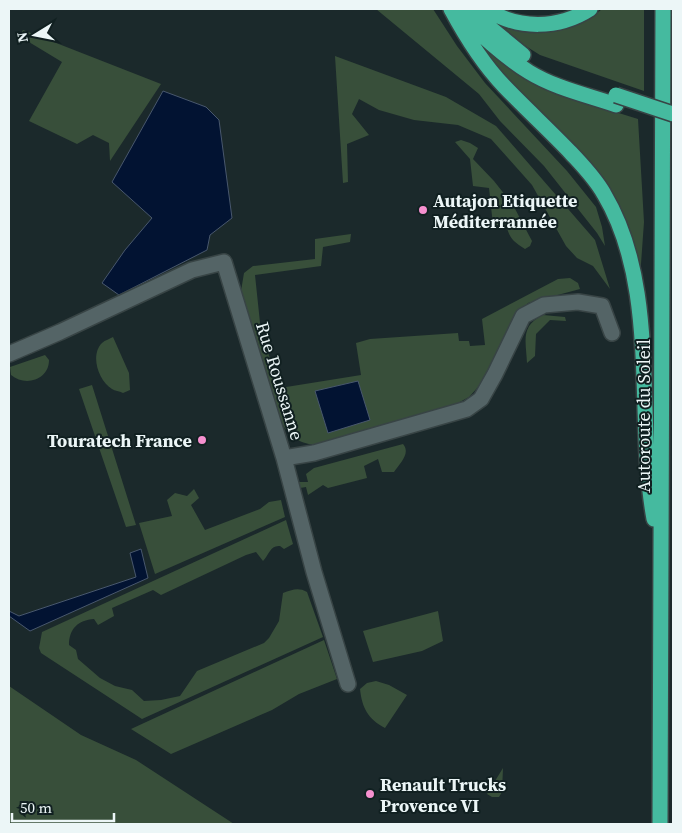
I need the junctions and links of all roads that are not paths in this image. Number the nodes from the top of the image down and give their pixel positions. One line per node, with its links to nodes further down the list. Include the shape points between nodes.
1 (451, 9): 13 (highway, via 470,45 590,174 623,231 637,297 650,497)
2 (455, 9): 7 (highway, via 500,52 530,72 558,85)
3 (473, 9): 7 (highway, via 508,44 539,67)
4 (486, 9): 5 (highway, via 520,23 543,25 576,17)
5 (590, 9)
6 (663, 9): 13 (highway, Autoroute du Soleil)
7 (616, 100): 8 (highway, bridge); 9 (highway)
8 (673, 114)
9 (673, 124)
10 (612, 333): 12 (street, Rue Roussanne, via 602,306 578,302 544,305 523,316 481,399 467,409)
11 (9, 354): 12 (street, Rue Roussanne, via 192,270 224,262)
12 (285, 462): 14 (street, Rue Roussanne)
13 (661, 555): 15 (highway, Autoroute du Soleil)
14 (348, 684)
15 (660, 824)

